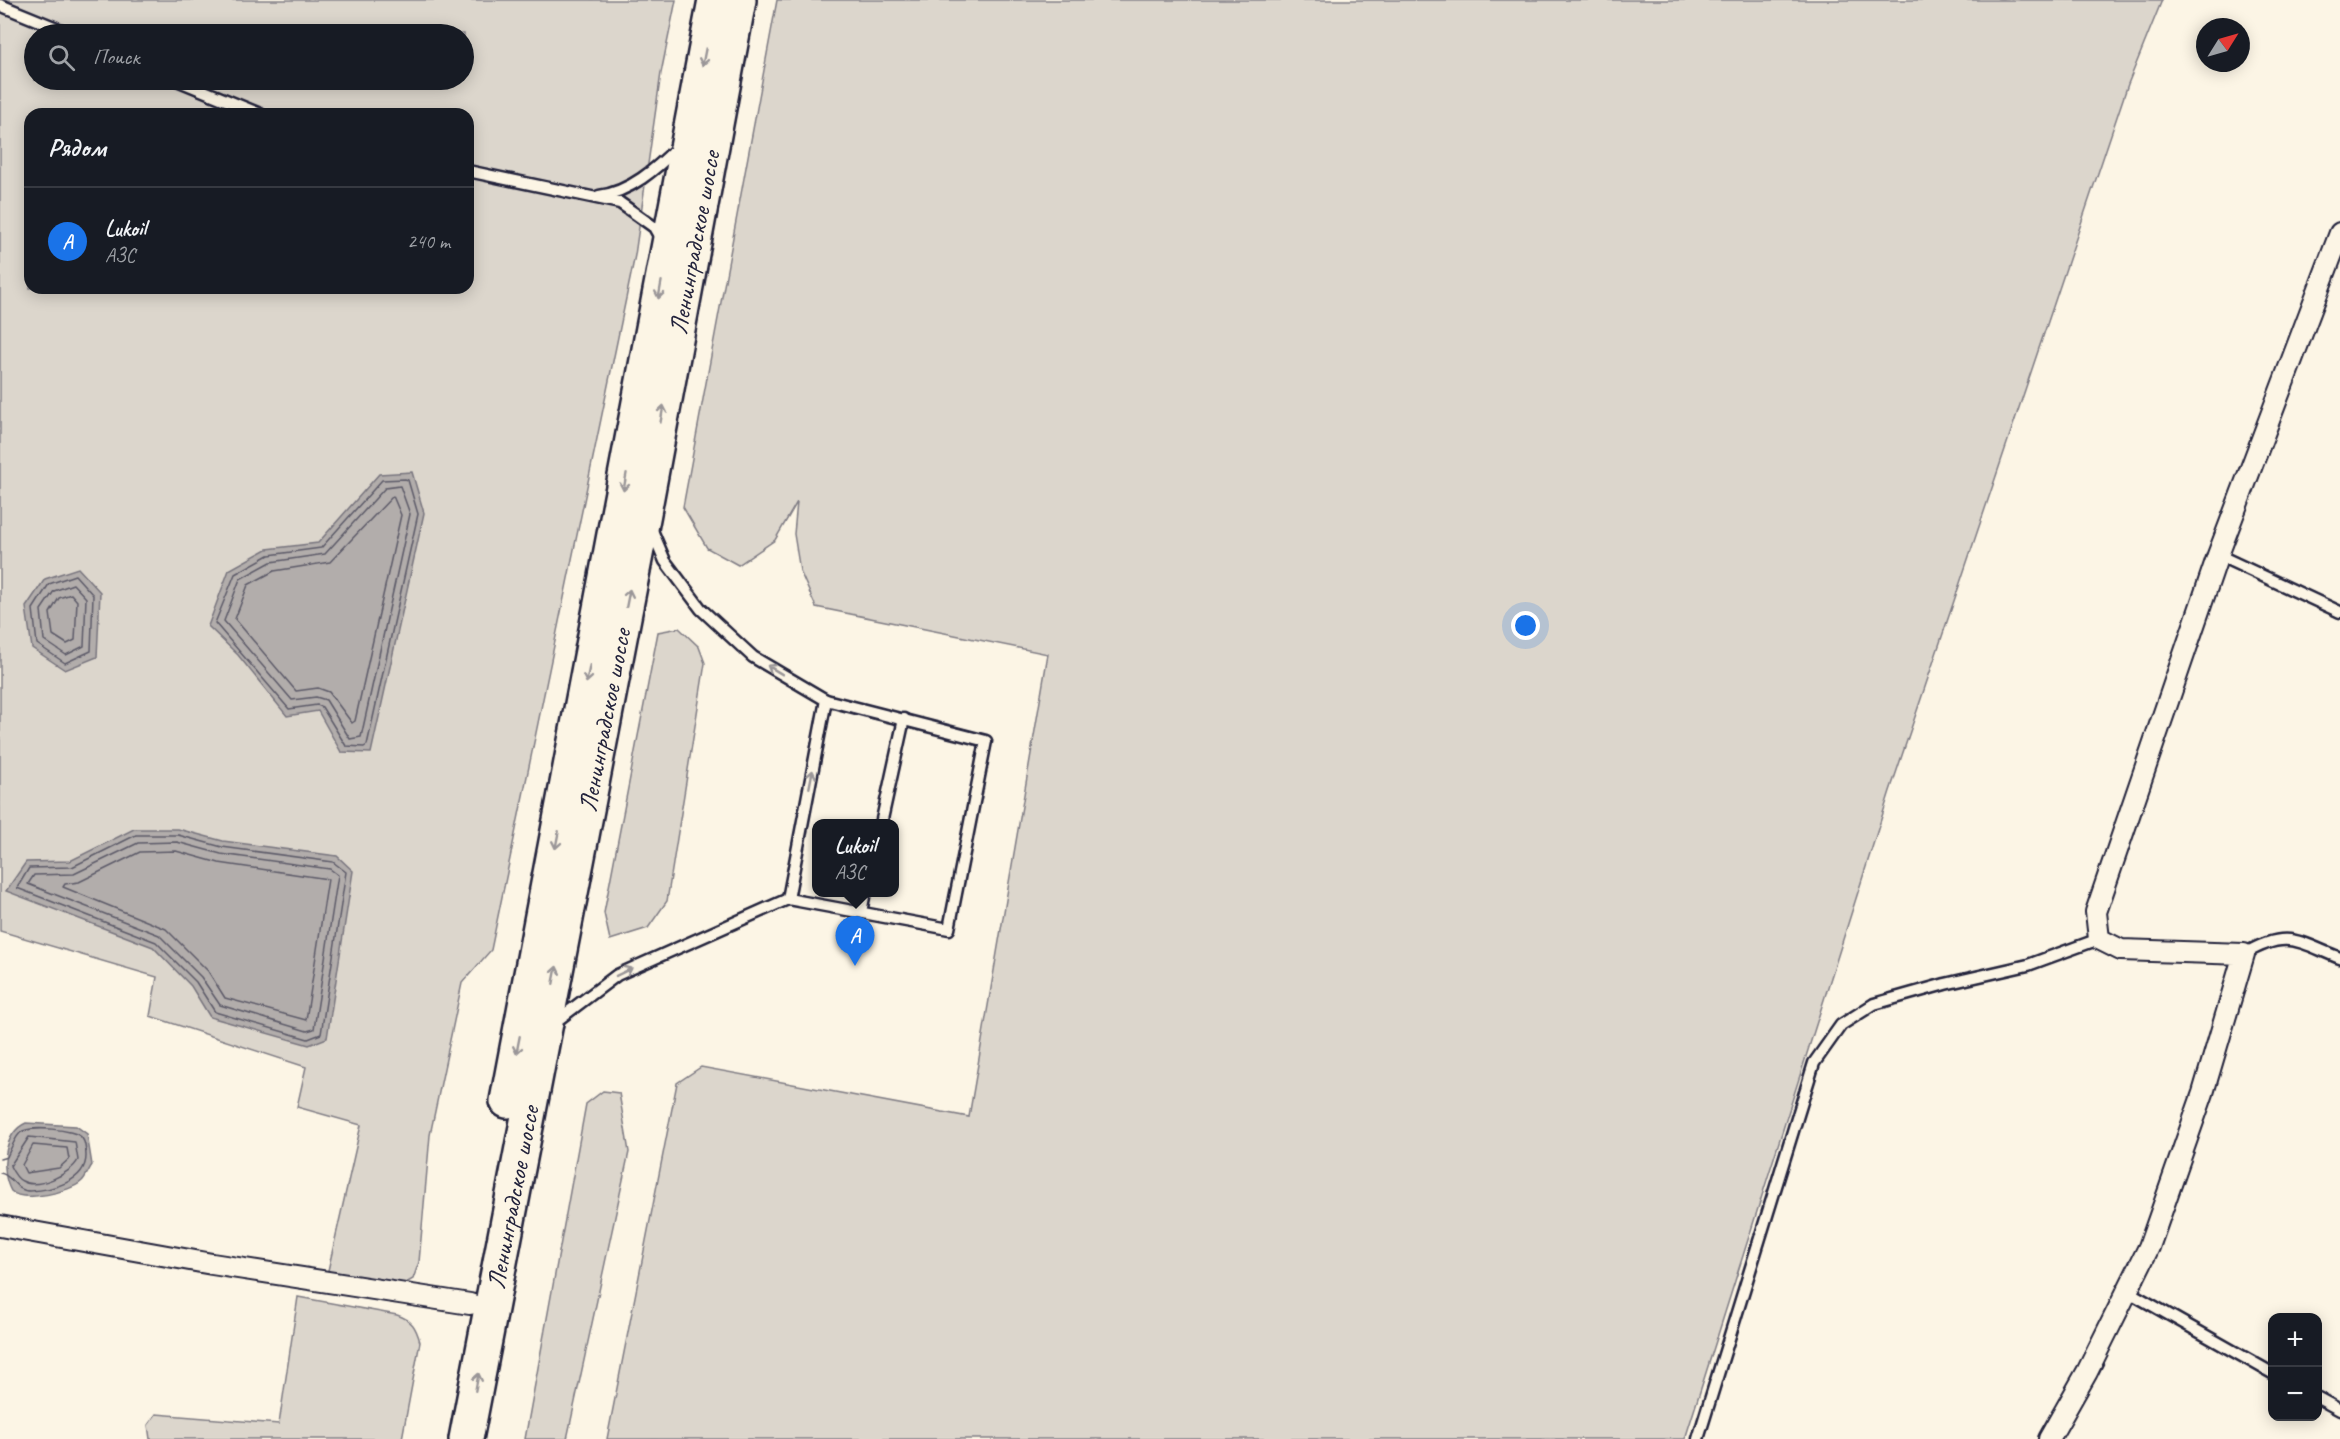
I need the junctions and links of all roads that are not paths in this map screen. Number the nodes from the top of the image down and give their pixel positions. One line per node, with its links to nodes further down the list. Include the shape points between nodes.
1 (715, 0): 7 (highway, Ленинградское шоссе, one-way to 7)
2 (739, 0): 12 (highway, Ленинградское шоссе, one-way to 2)
3 (0, 5): 4 (lane)
4 (46, 24)
5 (201, 90): 6 (lane)
6 (245, 108)
7 (690, 135): 9 (lane, via 630,187); 11 (highway, Ленинградское шоссе)
8 (474, 172): 9 (lane)
9 (590, 196): 11 (lane, via 620,203 637,214 654,227)
10 (2340, 233): 13 (street)
11 (667, 251): 27 (highway, Ленинградское шоссе, one-way to 27)
12 (644, 513): 15 (lane, one-way to 12, via 753,657 701,609 665,561); 24 (highway, Ленинградское шоссе, one-way to 12)
13 (2218, 555): 14 (lane); 21 (street, via 2096,912)
14 (2340, 612)
15 (826, 700): 16 (lane); 19 (lane, one-way to 15)
16 (904, 719): 17 (lane); 20 (lane, via 986,741 949,929)
17 (882, 819)
18 (865, 897): 20 (lane)
19 (788, 899): 20 (lane); 24 (lane, one-way to 19, via 617,975)
20 (861, 912)
21 (2099, 939): 22 (street, via 2121,950); 33 (lane, via 2028,965 1874,1004 1841,1025 1814,1063)
22 (2244, 954): 23 (lane, via 2267,941 2293,939); 26 (street, via 2203,1094 2149,1247)
23 (2340, 958)
24 (544, 1032): 32 (highway, Ленинградское шоссе, one-way to 24)
25 (0, 1226): 27 (street)
26 (2127, 1292): 28 (lane); 34 (street)
27 (470, 1304): 31 (highway, Ленинградское шоссе)
28 (2268, 1370)
29 (2322, 1400): 30 (lane)
30 (2340, 1410)
31 (442, 1439)
32 (466, 1439)
33 (1698, 1439)
34 (2049, 1439)

